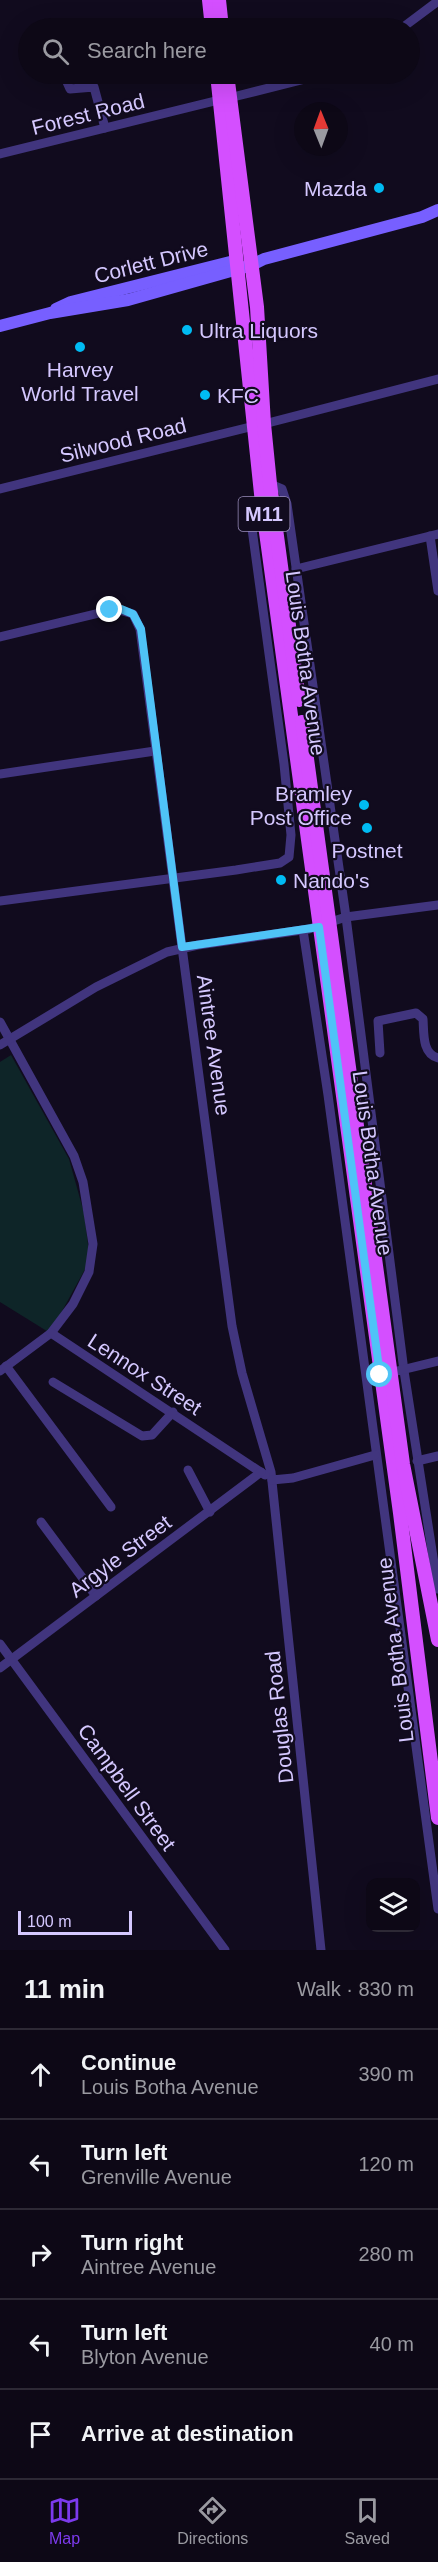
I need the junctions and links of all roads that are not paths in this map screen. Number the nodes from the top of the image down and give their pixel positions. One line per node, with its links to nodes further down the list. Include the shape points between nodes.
1 (209, 0): 4 (main road)
2 (219, 0): 5 (main road)
3 (438, 1): 6 (street)
4 (211, 18)
5 (221, 18)
6 (415, 18)
7 (68, 84): 12 (street, via 70,89 94,87)
8 (219, 84): 11 (main road, Louis Botha Avenue / M11)
9 (226, 84): 11 (main road, Louis Botha Avenue / M11)
10 (285, 84): 11 (street, Forest Road)
11 (224, 99): 12 (street, Forest Road); 17 (main road, Louis Botha Avenue / M11)
12 (105, 128): 13 (street, Forest Road)
13 (0, 154)
14 (438, 210): 16 (main road)
15 (438, 216): 16 (main road)
16 (422, 217): 17 (main road, Corlett Drive)
17 (248, 262): 18 (main road, Corlett Drive, via 128,300); 20 (main road, Louis Botha Avenue / M11, via 259,327)
18 (0, 326)
19 (438, 379): 20 (street, Silwood Road)
20 (259, 425): 21 (main road, Louis Botha Avenue / M11); 22 (street, Silwood Road); 28 (main road, Louis Botha Avenue / M11, via 264,513)
21 (270, 484): 24 (street, Louis Botha Avenue, via 282,489 286,496); 30 (main road, Louis Botha Avenue / M11)
22 (0, 489)
23 (434, 535): 24 (street); 25 (street)
24 (296, 569): 29 (street, Louis Botha Avenue)
25 (438, 591)
26 (0, 637): 27 (street, Aintree Avenue, via 110,610 133,614 141,629)
27 (155, 751): 31 (street); 34 (street, Aintree Avenue)
28 (290, 756): 32 (main road, Louis Botha Avenue / M11); 33 (street, Louis Botha Avenue)
29 (323, 763): 30 (street); 37 (street, Louis Botha Avenue)
30 (308, 765): 38 (main road, Louis Botha Avenue / M11)
31 (0, 774)
32 (308, 833): 33 (street); 38 (main road, Louis Botha Avenue / M11)
33 (291, 835): 34 (street, Louis Botha Avenue, via 289,857 284,862)
34 (173, 878): 35 (street); 40 (street, Aintree Avenue)
35 (0, 901)
36 (438, 905): 37 (street)
37 (346, 917): 38 (street); 49 (street, Louis Botha Avenue)
38 (325, 925): 39 (street); 49 (main road, Louis Botha Avenue / M11)
39 (303, 930): 40 (street); 52 (street, Louis Botha Avenue)
40 (182, 947): 42 (street, via 117,975); 57 (street, Aintree Avenue, via 232,1326)
41 (0, 1022): 42 (street)
42 (9, 1039): 43 (street); 46 (street, via 74,1156 92,1231 89,1272 73,1304)
43 (0, 1045)
44 (380, 1053): 45 (street, via 378,1021 416,1013 423,1019 426,1049)
45 (438, 1058)
46 (51, 1334): 48 (street); 51 (street, Lennox Street)
47 (438, 1361): 49 (street)
48 (3, 1368): 58 (street)
49 (392, 1373): 54 (street, Louis Botha Avenue); 63 (main road, Louis Botha Avenue / M11, via 403,1464); 67 (main road, Louis Botha Avenue / M11)
50 (53, 1382): 51 (street, via 142,1436 152,1435)
51 (173, 1412): 56 (street, Lennox Street)
52 (375, 1455): 57 (street, via 303,1476); 68 (street, Louis Botha Avenue)
53 (438, 1456): 54 (street)
54 (417, 1461): 61 (street, Louis Botha Avenue)
55 (188, 1470): 59 (street)
56 (261, 1472): 57 (street, Lennox Street); 59 (street, Argyle Street)
57 (272, 1480): 70 (street, Douglas Road)
58 (111, 1507)
59 (210, 1512): 62 (street, Argyle Street)
60 (42, 1522): 62 (street)
61 (438, 1589)
62 (96, 1596): 65 (street, Argyle Street)
63 (438, 1640)
64 (0, 1644): 65 (street, Campbell Street)
65 (11, 1660): 66 (street, Argyle Street); 69 (street, Campbell Street)
66 (0, 1668)
67 (438, 1818)
68 (438, 1909)
69 (225, 1950)
70 (321, 1950)

